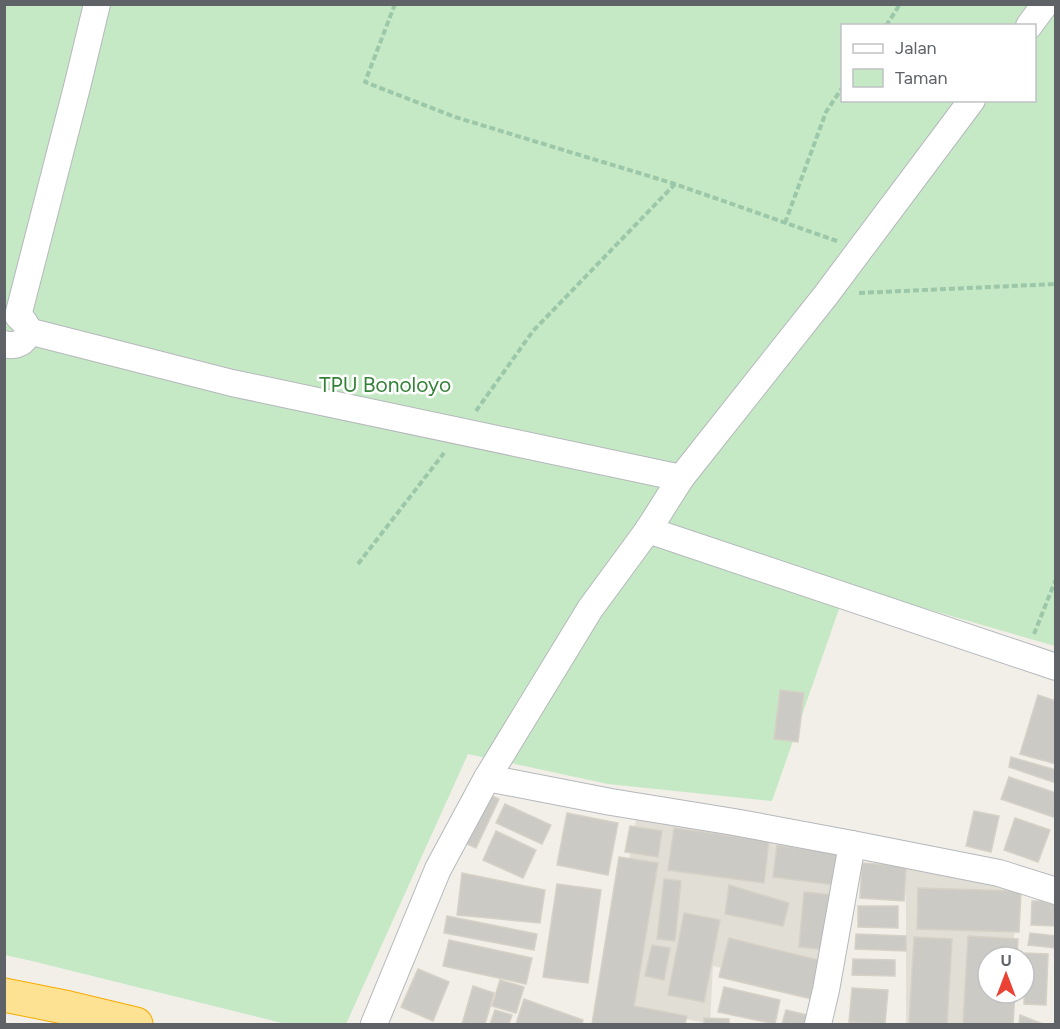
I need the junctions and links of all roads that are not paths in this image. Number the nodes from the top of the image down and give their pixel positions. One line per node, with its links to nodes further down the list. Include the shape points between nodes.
1 (97, 4): 5 (street)
2 (1045, 4): 3 (street)
3 (1030, 24)
4 (970, 102): 7 (street)
5 (17, 321): 6 (street, via 24,341); 7 (street, via 232,383)
6 (5, 348)
7 (681, 478): 8 (street)
8 (648, 530): 9 (street); 10 (street, via 590,609)
9 (1056, 667)
10 (487, 778): 11 (street); 15 (street, via 438,869)
11 (852, 843): 12 (street, via 999,873); 16 (street)
12 (1056, 891)
13 (4, 996): 14 (highway)
14 (136, 1024)
15 (374, 1024)
16 (818, 1024)

